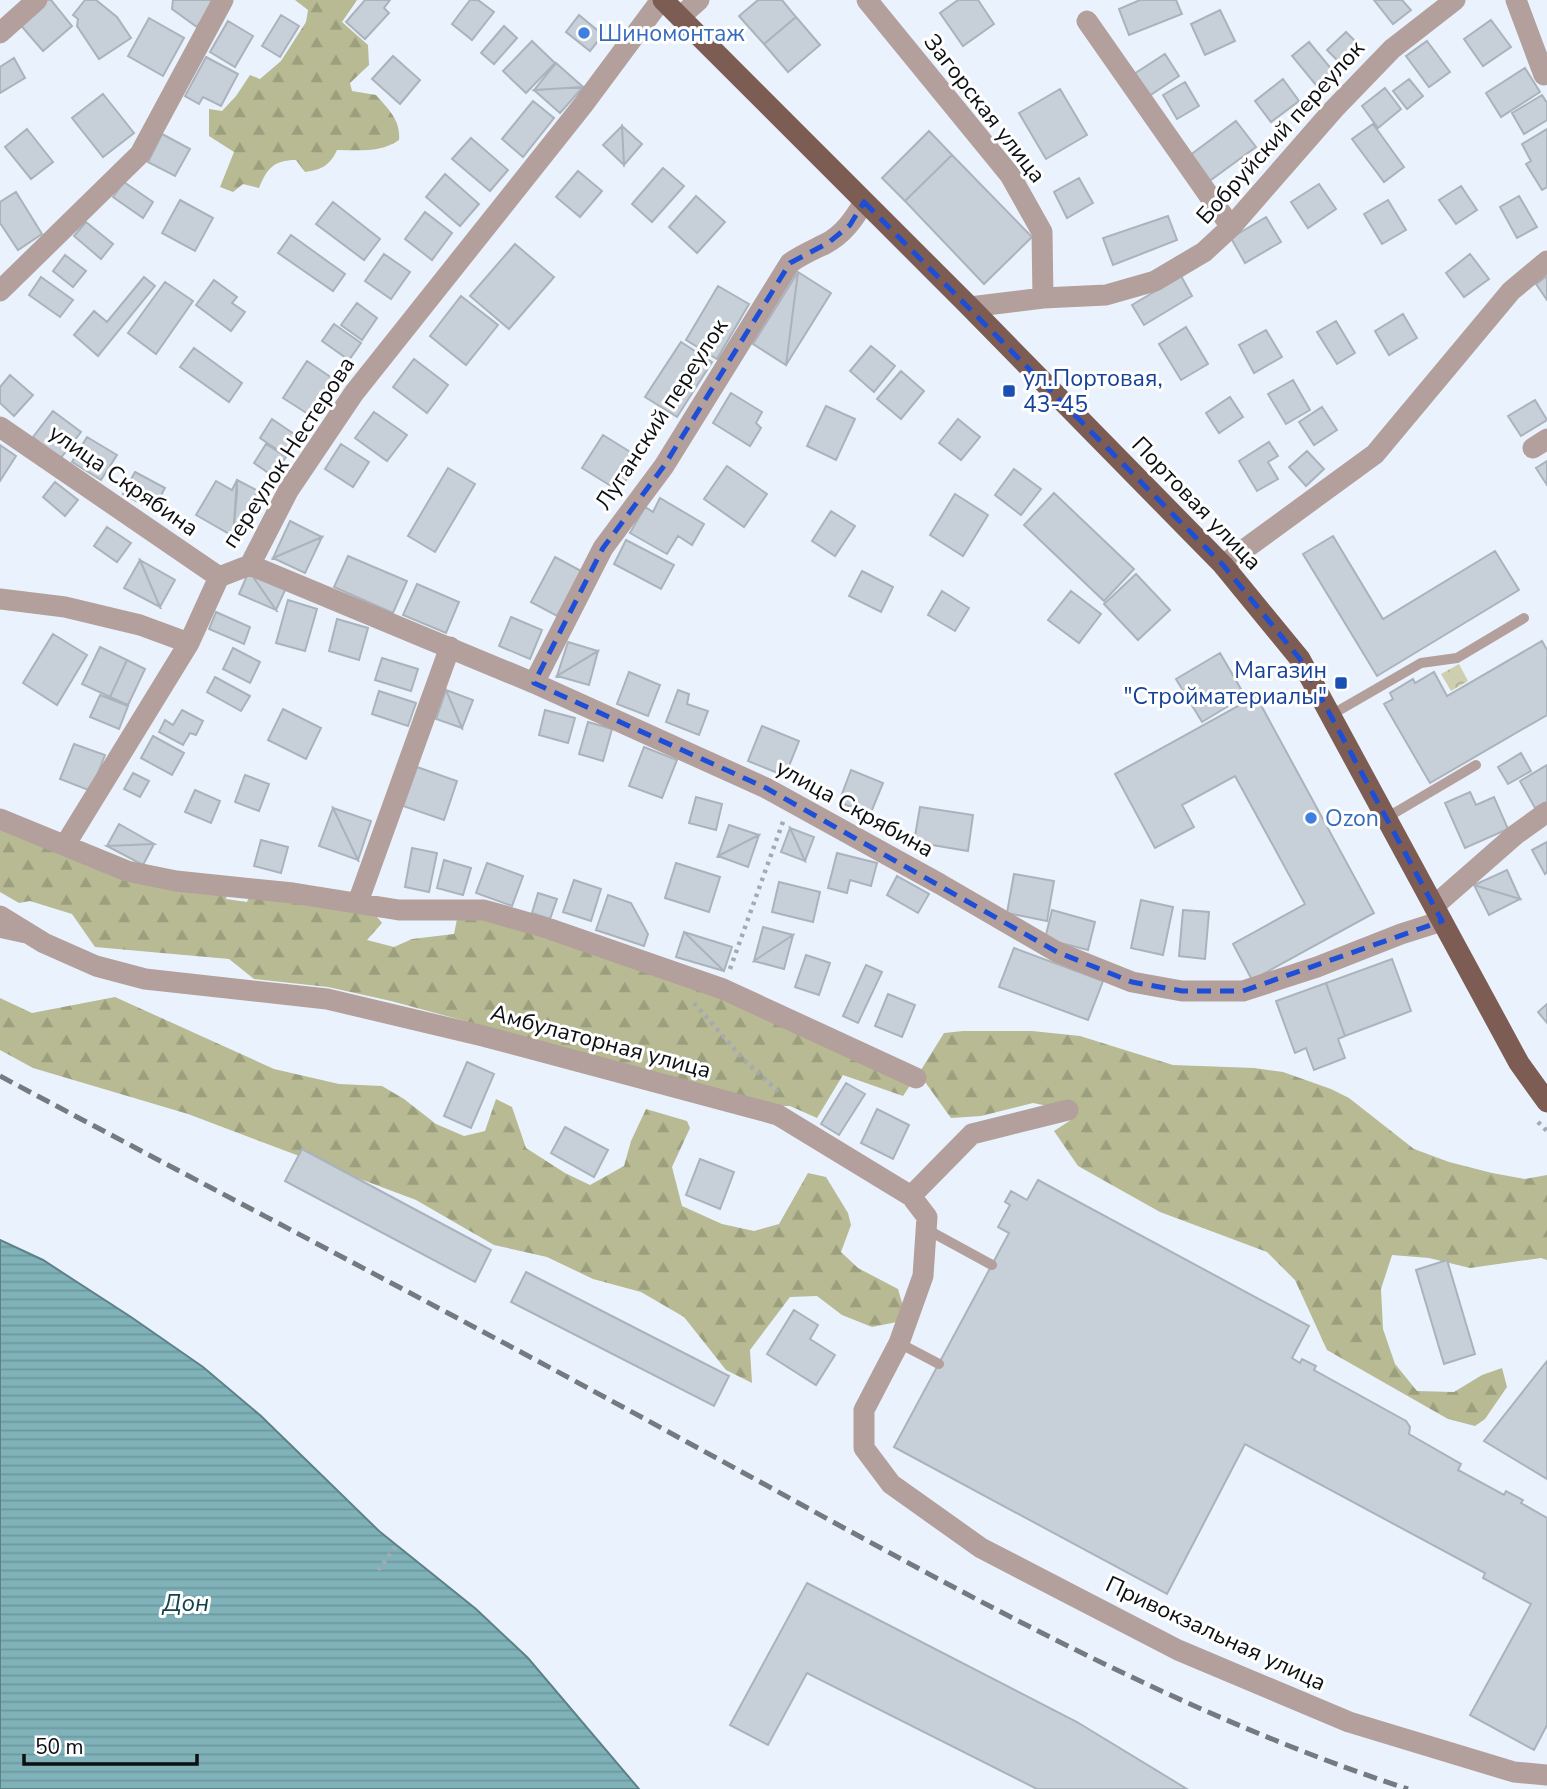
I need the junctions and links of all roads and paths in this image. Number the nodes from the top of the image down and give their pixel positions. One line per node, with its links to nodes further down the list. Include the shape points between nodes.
1 (37, 0): 10 (street)
2 (223, 0): 15 (street, via 140,154)
3 (662, 0): 8 (main road, Портовая улица); 19 (street, переулок Нестерова, via 354,393 288,491)
4 (699, 0): 8 (street)
5 (867, 0): 16 (street, Загорская улица, via 1010,175 1042,232)
6 (1455, 0): 13 (street, Бобруйский переулок, via 1392,49)
7 (1516, 0): 11 (street)
8 (680, 17): 12 (main road, Портовая улица)
9 (1087, 21): 13 (street)
10 (0, 33)
11 (1544, 75)
12 (864, 202): 17 (main road, Портовая улица); 26 (street, Луганский переулок, via 836,237 790,263 664,466 603,548)
13 (1231, 227): 16 (street, Бобруйский переулок, via 1205,252 1154,281 1106,295)
14 (1547, 261): 20 (street, via 1511,290 1376,454)
15 (0, 290)
16 (1044, 298): 17 (street, Бобруйский переулок)
17 (970, 307): 20 (main road, Портовая улица)
18 (0, 427): 21 (street, улица Скрябина)
19 (250, 565): 21 (street, переулок Нестерова); 25 (street, улица Скрябина)
20 (1223, 565): 27 (main road, Портовая улица, via 1300,659)
21 (219, 577): 24 (street, переулок Нестерова)
22 (0, 599): 24 (street, via 65,607 140,625)
23 (1524, 618): 27 (lane, via 1457,658 1421,663)
24 (189, 643): 33 (street, переулок Нестерова)
25 (450, 647): 26 (street, улица Скрябина); 34 (street)
26 (534, 683): 29 (street, улица Скрябина)
27 (1331, 715): 31 (main road, Портовая улица)
28 (1476, 765): 31 (lane)
29 (790, 802): 35 (street, улица Скрябина, via 1057,953 1132,982 1182,991 1243,991 1401,934); 39 (path)
30 (1547, 812): 35 (street, via 1515,835)
31 (1386, 818): 35 (main road, Портовая улица)
32 (0, 819): 33 (street)
33 (65, 845): 34 (street, via 127,871 176,881)
34 (358, 902): 39 (street, via 400,910 484,910)
35 (1438, 914): 42 (main road, Портовая улица, via 1519,1063)
36 (0, 916): 38 (street, Амбулаторная улица)
37 (0, 933): 38 (lane)
38 (44, 943): 44 (street, Амбулаторная улица, via 96,966 145,979 327,999 778,1115)
39 (723, 989): 41 (street)
40 (690, 998): 44 (path, via 743,1059 776,1088 790,1106)
41 (916, 1078)
42 (1547, 1101)
43 (1068, 1110): 45 (street, via 972,1134)
44 (789, 1122): 45 (street, Амбулаторная улица)
45 (911, 1196): 46 (street, via 927,1217)
46 (926, 1229): 47 (lane); 48 (street, via 923,1276)
47 (992, 1265)
48 (900, 1343): 49 (lane); 52 (street, Привокзальная улица, via 864,1410 864,1448 891,1484 981,1548 1178,1650 1349,1722 1514,1772)
49 (939, 1364)
50 (397, 1545): 51 (path)
51 (378, 1570)
52 (1547, 1775)

